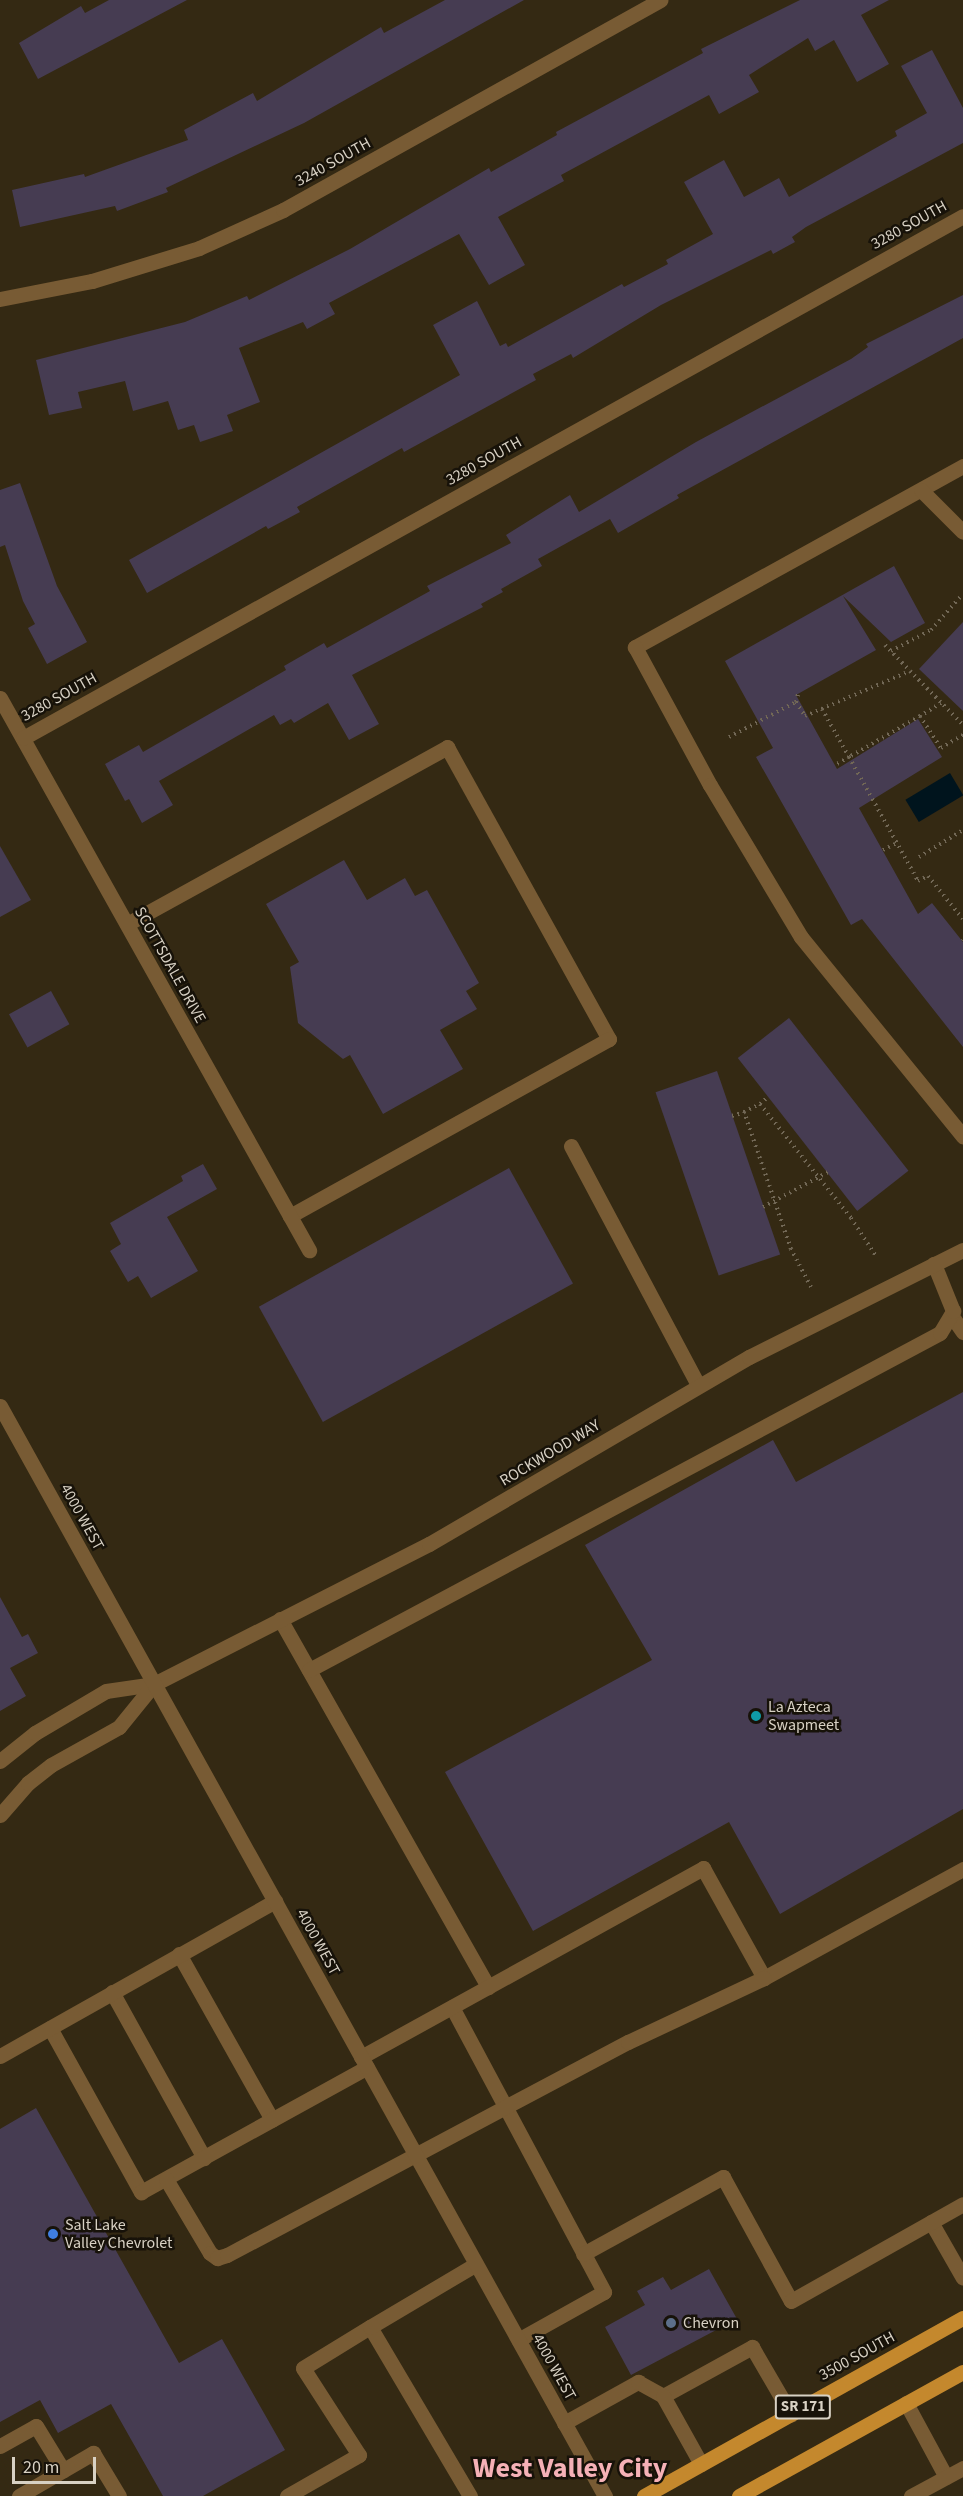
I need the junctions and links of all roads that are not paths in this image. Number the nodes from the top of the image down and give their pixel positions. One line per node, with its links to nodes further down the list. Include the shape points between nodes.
1 (661, 0): 3 (street, 3240 SOUTH, via 283,210 209,244 92,281)
2 (963, 216): 8 (street, 3280 SOUTH)
3 (0, 298)
4 (963, 466): 5 (street)
5 (921, 490): 6 (street); 10 (street, via 634,647 710,785 801,937)
6 (963, 532)
7 (0, 698): 8 (street, SCOTTSDALE DRIVE)
8 (23, 738): 9 (street, SCOTTSDALE DRIVE)
9 (127, 924): 12 (street, SCOTTSDALE DRIVE); 12 (street, via 447,747 453,757 609,1040)
10 (963, 1136)
11 (571, 1146): 18 (street)
12 (290, 1216): 13 (street, SCOTTSDALE DRIVE)
13 (309, 1250)
14 (963, 1250): 15 (street, ROCKWOOD WAY)
15 (934, 1264): 16 (street, via 953,1311); 18 (street, ROCKWOOD WAY)
16 (951, 1315): 17 (street); 21 (street, via 940,1333)
17 (963, 1332)
18 (698, 1385): 20 (street, ROCKWOOD WAY, via 477,1518)
19 (2, 1414): 22 (street, 4000 WEST)
20 (280, 1619): 21 (street); 22 (street, ROCKWOOD WAY)
21 (309, 1670): 29 (street)
22 (154, 1684): 23 (street, via 106,1691 34,1733); 24 (street, via 119,1727 51,1765 28,1783); 26 (street, 4000 WEST)
23 (0, 1761)
24 (0, 1815)
25 (963, 1869): 28 (street)
26 (274, 1900): 27 (street); 34 (street, 4000 WEST)
27 (179, 1954): 30 (street); 36 (street)
28 (764, 1978): 29 (street, via 703,1868); 35 (street, via 695,2007)
29 (488, 1987): 31 (street)
30 (112, 1992): 32 (street); 38 (street)
31 (452, 2007): 34 (street); 35 (street)
32 (50, 2028): 33 (street); 39 (street, via 141,2192)
33 (0, 2056)
34 (364, 2062): 36 (street); 37 (street, 4000 WEST)
35 (505, 2107): 37 (street); 42 (street)
36 (272, 2120): 38 (street)
37 (416, 2157): 39 (street, via 217,2258); 43 (street, 4000 WEST)
38 (204, 2158): 39 (street)
39 (166, 2179)
40 (963, 2204): 41 (street)
41 (931, 2222): 42 (street, via 791,2301 723,2177); 44 (street)
42 (583, 2254): 47 (street, via 604,2292)
43 (476, 2264): 46 (street); 47 (street, 4000 WEST)
44 (963, 2278)
45 (963, 2318): 51 (main road, 3500 SOUTH / SR 171)
46 (370, 2327): 60 (street, via 303,2368 359,2455); 61 (street)
47 (518, 2340): 52 (street, 4000 WEST)
48 (963, 2372): 50 (main road, SR 171)
49 (663, 2396): 51 (street, via 752,2348); 52 (street, via 638,2382); 54 (street)
50 (906, 2403): 57 (street); 64 (main road, SR 171)
51 (791, 2414): 54 (main road, 3500 SOUTH / SR 171)
52 (564, 2423): 62 (street, 4000 WEST)
53 (0, 2446): 56 (street, via 36,2426)
54 (701, 2464): 63 (main road, 3500 SOUTH / SR 171)
55 (963, 2468): 57 (street)
56 (63, 2470): 58 (street); 59 (street, via 93,2453)
57 (946, 2477): 65 (street)
58 (20, 2496)
59 (119, 2496)
60 (287, 2496)
61 (470, 2496)
62 (605, 2496)
63 (644, 2496)
64 (739, 2496)
65 (911, 2496)

